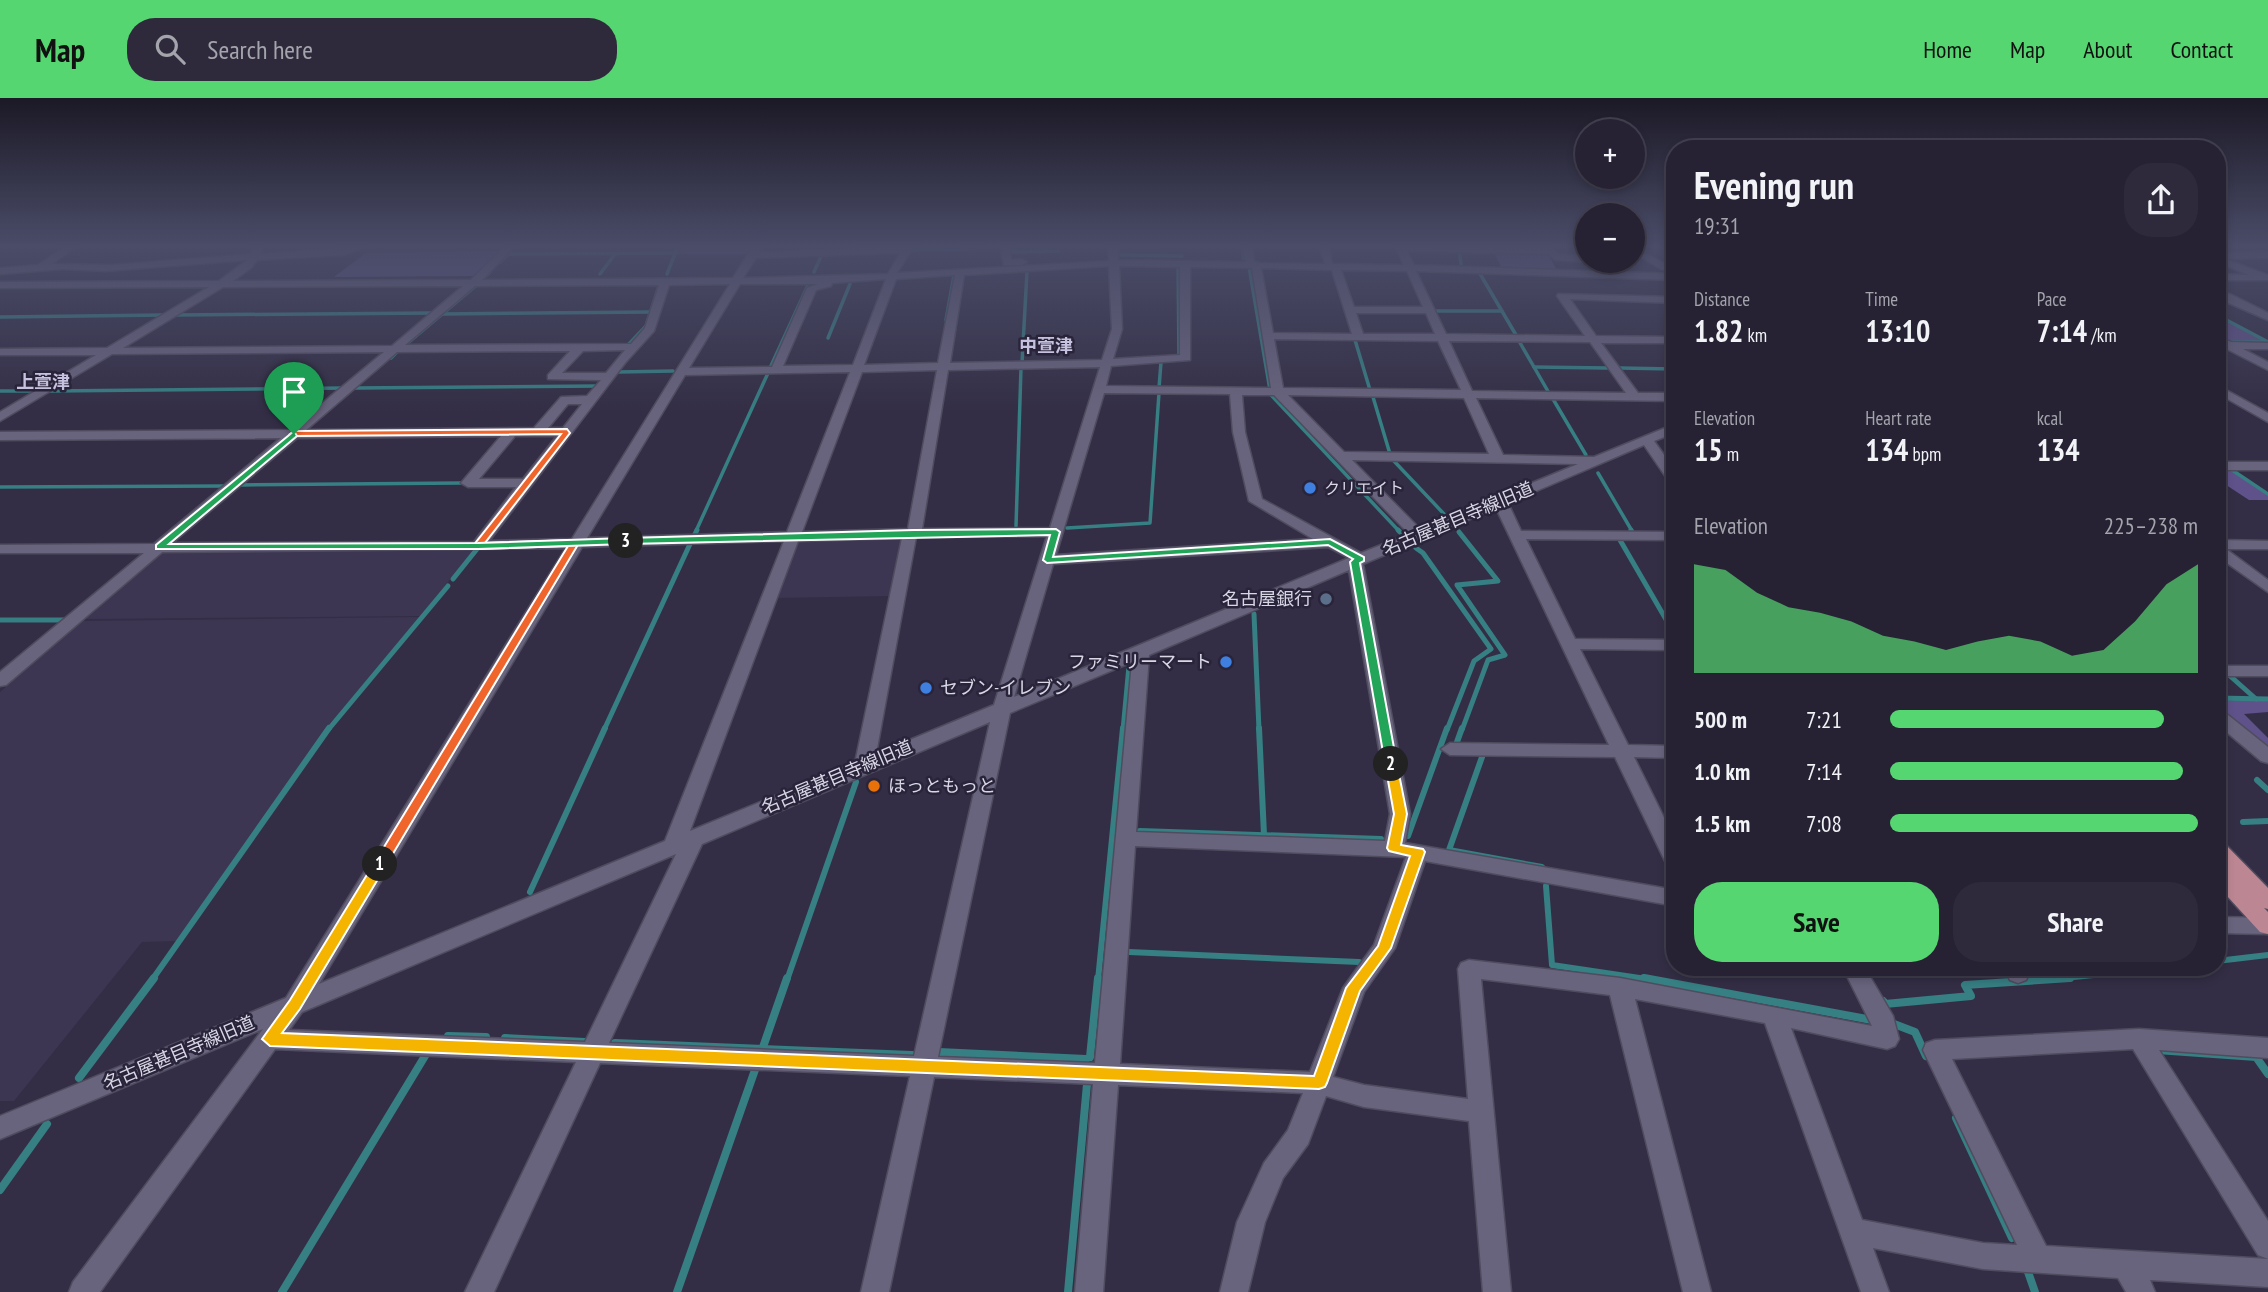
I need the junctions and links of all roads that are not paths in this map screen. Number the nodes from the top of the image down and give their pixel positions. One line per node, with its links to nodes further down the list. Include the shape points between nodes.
1 (191, 302): 29 (street)
2 (451, 302): 28 (street)
3 (659, 302): 26 (street, via 650,329)
4 (723, 302): 36 (street)
5 (806, 302): 35 (street)
6 (882, 302): 34 (street)
7 (955, 302): 32 (street)
8 (1115, 302): 31 (street, via 1116,329)
9 (1187, 302): 31 (street, via 1186,358)
10 (1261, 302): 18 (street)
11 (1347, 302): 15 (street)
12 (1426, 302): 16 (street)
13 (1566, 302): 21 (street)
14 (2237, 302): 17 (street)
15 (1350, 310): 16 (street); 19 (street)
16 (1430, 310): 20 (street)
17 (2268, 317)
18 (1269, 336): 19 (street); 40 (street)
19 (1359, 337): 20 (street)
20 (1442, 338): 21 (street); 42 (street)
21 (1592, 339): 22 (street); 43 (street)
22 (1666, 340)
23 (2226, 345): 25 (street)
24 (2226, 346): 33 (street)
25 (2268, 346)
26 (634, 347): 27 (street); 37 (street)
27 (579, 348): 28 (street); 37 (street, via 552,377)
28 (395, 349): 29 (street); 55 (street)
29 (109, 351): 30 (street); 49 (street)
30 (0, 352)
31 (1107, 363): 32 (street); 38 (street)
32 (944, 367): 34 (street); 67 (street)
33 (2268, 367)
34 (856, 369): 35 (street); 70 (street)
35 (776, 370): 36 (street)
36 (680, 372): 73 (street)
37 (609, 376): 45 (street)
38 (1100, 389): 39 (street); 66 (street)
39 (1236, 391): 40 (street); 72 (street, via 1239,432 1256,501)
40 (1278, 392): 42 (street); 58 (street)
41 (2226, 393): 47 (street)
42 (1469, 394): 43 (street); 60 (street)
43 (1634, 396): 44 (street)
44 (1666, 397)
45 (591, 400): 52 (street, via 565,400); 53 (street)
46 (2226, 405): 47 (street)
47 (2246, 405): 48 (street); 50 (street)
48 (2268, 406)
49 (0, 417)
50 (2268, 418)
51 (512, 432): 52 (street); 55 (street); 64 (street, via 468,483)
52 (538, 432): 53 (street)
53 (567, 432): 64 (street)
54 (1666, 432): 57 (street, 名古屋甚目寺線旧道)
55 (294, 434): 56 (street); 76 (street)
56 (0, 436)
57 (1647, 440): 59 (street); 61 (street, 名古屋甚目寺線旧道)
58 (1340, 456): 60 (street); 68 (street)
59 (1666, 458)
60 (1498, 459): 61 (street)
61 (1598, 460): 65 (street, 名古屋甚目寺線旧道)
62 (2226, 466): 63 (street)
63 (2268, 466)
64 (527, 482): 75 (street)
65 (1500, 502): 68 (street, 名古屋甚目寺線旧道); 69 (street)
66 (1056, 532): 67 (street); 80 (street)
67 (912, 533): 70 (street); 95 (street)
68 (1418, 535): 81 (street, 名古屋甚目寺線旧道)
69 (1516, 535): 71 (street); 83 (street)
70 (791, 536): 73 (street); 99 (street)
71 (1666, 537)
72 (1330, 542): 80 (street); 81 (street)
73 (575, 543): 75 (street); 110 (street)
74 (2268, 545): 77 (street)
75 (478, 546): 76 (street)
76 (159, 547): 78 (street); 88 (street)
77 (2226, 547)
78 (0, 549)
79 (2226, 554): 82 (street)
80 (1047, 560): 89 (street)
81 (1358, 560): 85 (street, 名古屋甚目寺線旧道); 100 (street, via 1400,814)
82 (2268, 587)
83 (1567, 644): 84 (street); 92 (street)
84 (1666, 646)
85 (1141, 650): 89 (street, 名古屋甚目寺線旧道); 97 (street)
86 (2226, 671): 87 (street)
87 (2268, 671)
88 (0, 681)
89 (1002, 708): 95 (street, 名古屋甚目寺線旧道); 116 (street)
90 (2226, 722): 94 (street)
91 (1450, 748): 92 (street)
92 (1622, 752): 93 (street); 98 (street)
93 (1666, 752)
94 (2268, 757)
95 (864, 766): 96 (street, 名古屋甚目寺線旧道)
96 (695, 836): 99 (street, 名古屋甚目寺線旧道); 115 (street)
97 (1125, 839): 100 (street); 117 (street)
98 (1666, 842)
99 (674, 845): 110 (street, 名古屋甚目寺線旧道)
100 (1394, 848): 101 (street)
101 (1418, 852): 104 (street); 118 (street, via 1384,948 1354,988)
102 (2226, 857): 105 (main road)
103 (2226, 881): 107 (main road)
104 (1666, 896)
105 (2268, 901)
106 (2226, 925): 107 (street)
107 (2268, 926)
108 (1858, 976): 111 (street, via 1881,1016 1887,1038)
109 (1620, 987): 111 (street); 119 (street, via 1469,969); 132 (street)
110 (295, 1004): 112 (street); 120 (street, 名古屋甚目寺線旧道)
111 (1774, 1014): 121 (street)
112 (270, 1039): 115 (street); 126 (street)
113 (2139, 1039): 114 (street); 122 (street); 123 (street, via 1935,1050)
114 (2268, 1048)
115 (594, 1052): 116 (street); 127 (street)
116 (925, 1066): 117 (street); 128 (street)
117 (1106, 1073): 118 (street); 129 (street)
118 (1319, 1083): 119 (street, via 1364,1096); 130 (street, via 1300,1136 1273,1171 1251,1222)
119 (1481, 1112): 131 (street)
120 (0, 1128)
121 (1853, 1231): 123 (street, via 1958,1252); 133 (street)
122 (2268, 1246)
123 (2039, 1261): 124 (street)
124 (2126, 1265): 125 (street); 134 (street)
125 (2268, 1273)
126 (83, 1292)
127 (479, 1292)
128 (875, 1292)
129 (1089, 1292)
130 (1234, 1292)
131 (1497, 1292)
132 (1697, 1292)
133 (1875, 1292)
134 (2141, 1292)

